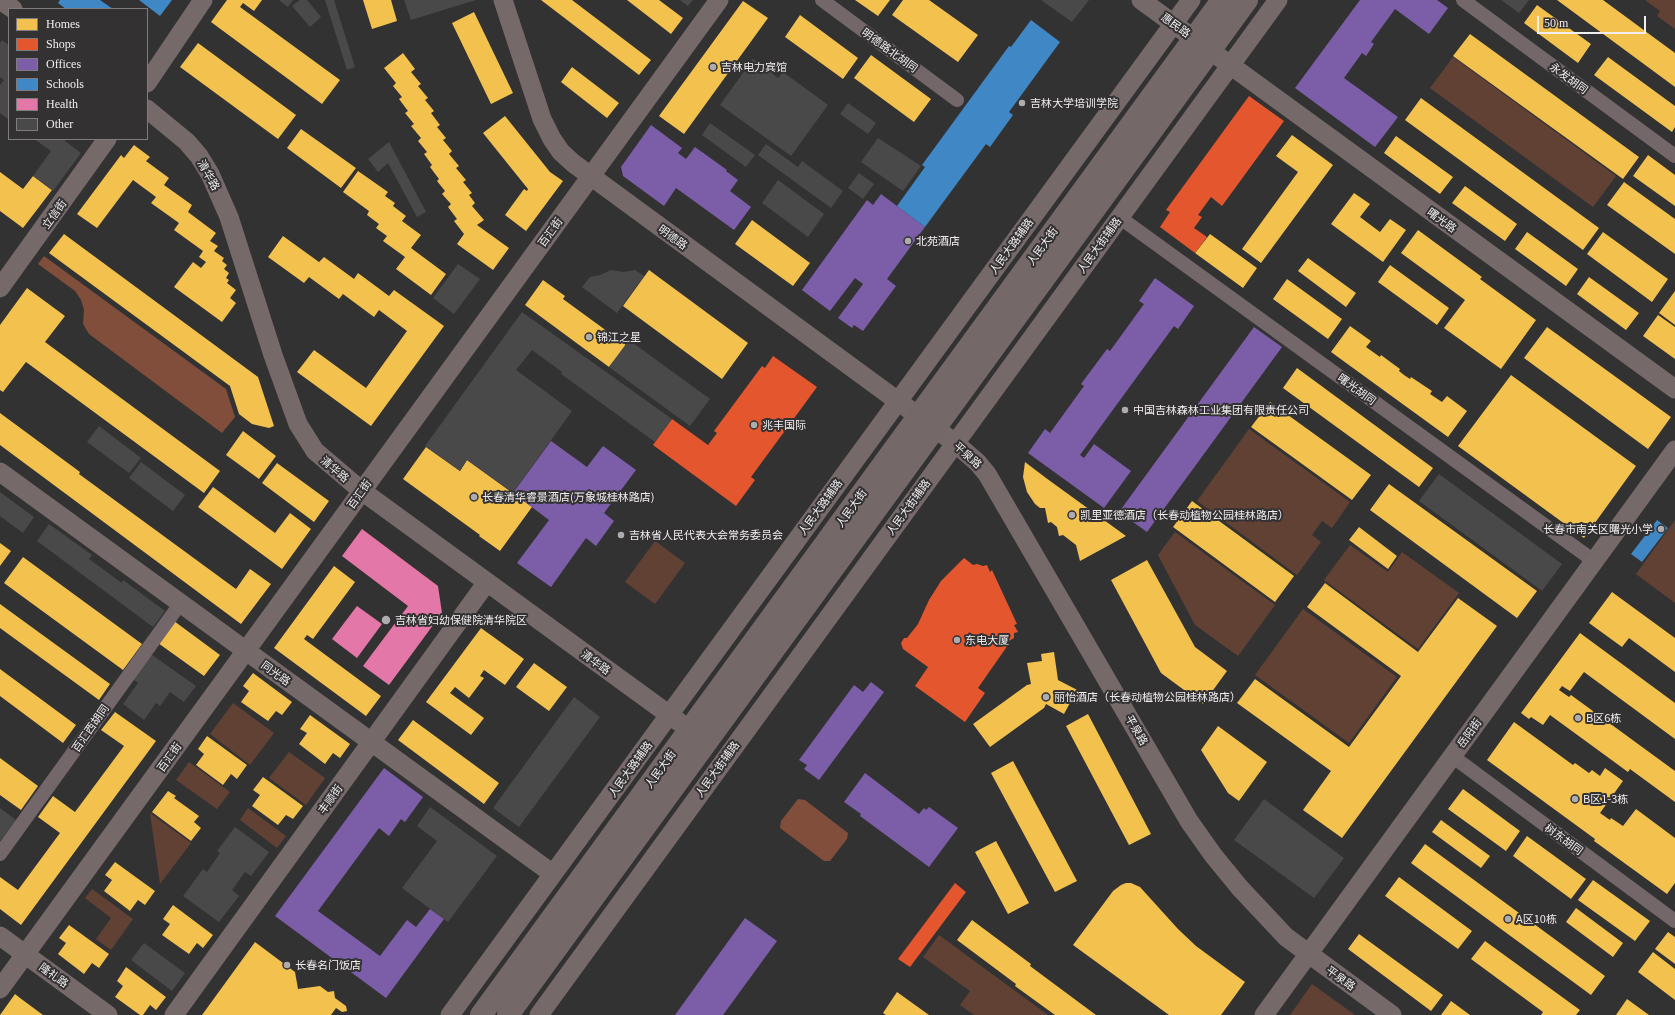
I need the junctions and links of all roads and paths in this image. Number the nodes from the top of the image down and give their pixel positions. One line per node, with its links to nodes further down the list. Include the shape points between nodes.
1 (0, 0): 12 (street)
2 (203, 0): 16 (street)
3 (503, 0): 21 (street, 明德路, via 542,118 552,139 573,164)
4 (719, 0): 21 (street, 百汇街)
5 (822, 0): 17 (street, 明德路北胡同)
6 (1141, 0): 13 (street, 惠民路)
7 (1191, 0): 13 (street, 人民大路辅路)
8 (1222, 0): 14 (main road, 人民大街)
9 (1247, 0): 14 (main road, 人民大街)
10 (1278, 0): 15 (street, 人民大街辅路)
11 (1463, 0): 20 (street, 永发胡同)
12 (11, 8)
13 (1173, 24): 14 (street, 惠民路); 25 (street, 人民大路辅路)
14 (1202, 44): 15 (street, 曙光路); 26 (main road, 人民大街)
15 (1230, 65): 22 (street, 人民大街辅路); 24 (street, 曙光路)
16 (148, 82)
17 (957, 100)
18 (148, 110): 30 (street, 清华路, via 187,142 210,174 231,224 298,424 307,440 324,460)
19 (106, 140): 23 (street, 立信街)
20 (1675, 156)
21 (590, 176): 25 (street, 明德路); 30 (street, 百汇街)
22 (1119, 217): 27 (street, 人民大街辅路); 31 (street, 曙光胡同)
23 (0, 288)
24 (1675, 389)
25 (898, 401): 26 (street, 明德路); 35 (street, 人民大路辅路)
26 (926, 422): 27 (street, 平泉路); 36 (main road, 人民大街); 50 (main road, 人民大街)
27 (955, 443): 44 (street, 平泉路, via 988,474 1189,821 1264,915); 51 (street, 人民大街辅路)
28 (1675, 450): 31 (street, 岳阳街)
29 (0, 472): 33 (street, 同光路)
30 (362, 491): 32 (street, 清华路); 34 (street, 百汇街)
31 (1594, 561): 38 (street, 岳阳街)
32 (487, 582): 35 (street, 清华路); 37 (street, 丰顺街)
33 (180, 604): 34 (street, 同光路); 39 (street, 百汇西胡同)
34 (246, 651): 37 (street, 同光路); 43 (street, 百汇街)
35 (669, 715): 36 (street, 清华路); 40 (street, 人民大路辅路)
36 (689, 730): 49 (main road, 人民大街)
37 (371, 742): 40 (street, 同光路); 47 (street, 丰顺街)
38 (1452, 756): 41 (street, 树东胡同); 44 (street, 岳阳街)
39 (0, 854)
40 (553, 874): 48 (street, 人民大路辅路)
41 (1675, 921)
42 (0, 936): 43 (street, 隆礼路)
43 (25, 954): 45 (street, 百汇街); 46 (street, 隆礼路)
44 (1308, 954): 52 (street, 岳阳街); 53 (street, 平泉路)
45 (0, 989)
46 (108, 1015)
47 (174, 1015)
48 (450, 1015)
49 (481, 1015)
50 (508, 1015)
51 (539, 1015)
52 (1264, 1015)
53 (1392, 1015)

